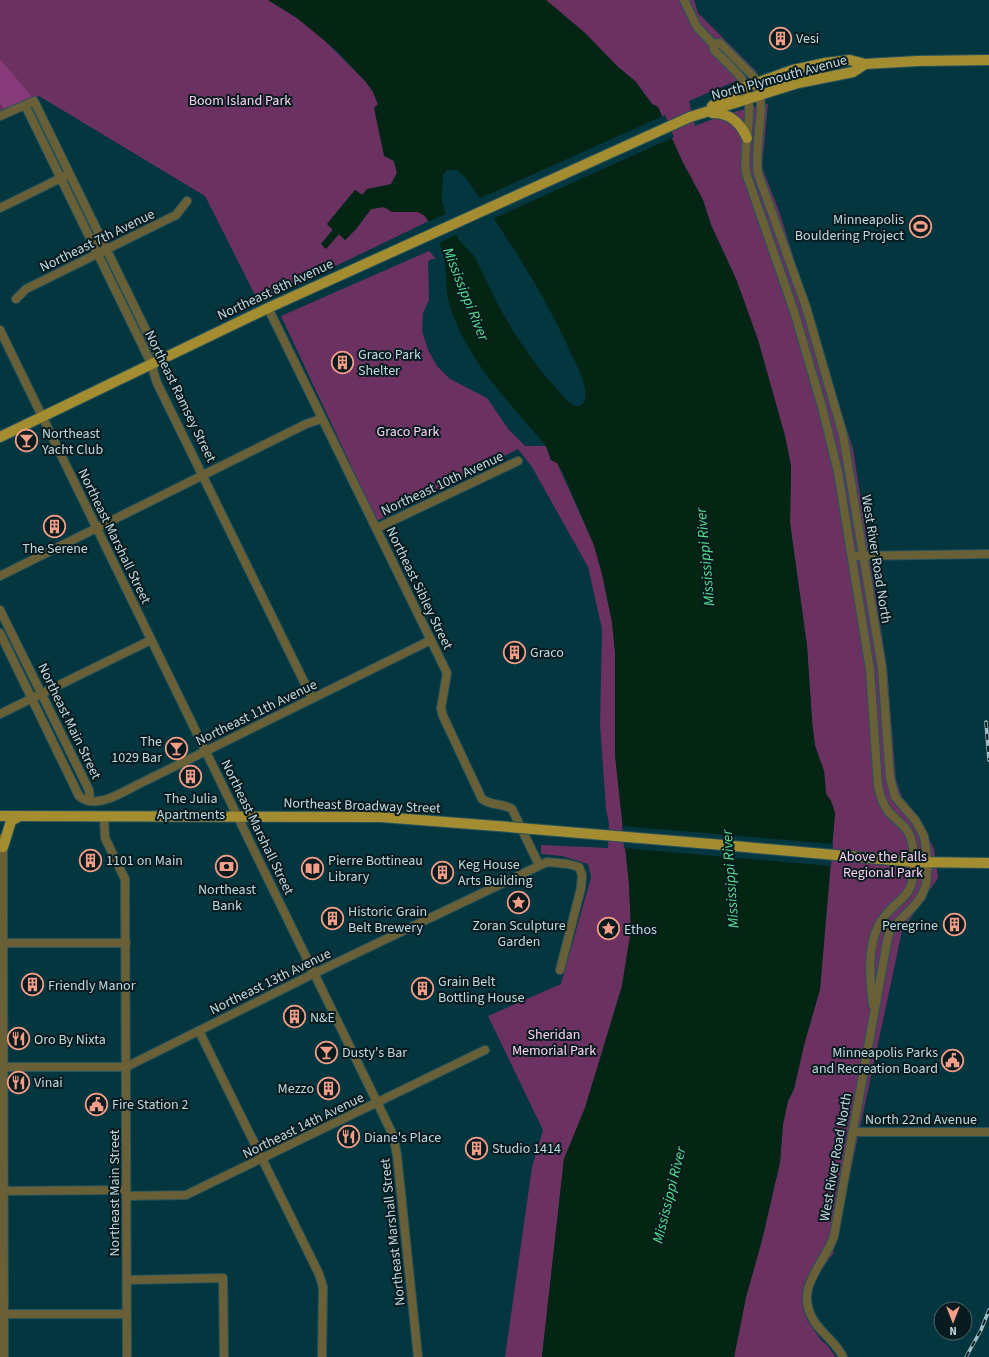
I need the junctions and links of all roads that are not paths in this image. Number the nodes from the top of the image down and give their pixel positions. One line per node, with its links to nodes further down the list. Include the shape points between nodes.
1 (684, 0): 2 (street, via 697,27)
2 (713, 44): 5 (street, via 720,43 754,77); 6 (street, West River Road North, via 714,50 743,81)
3 (989, 60): 4 (main road, North Plymouth Avenue)
4 (865, 64): 5 (main road, North Plymouth Avenue, via 850,60 825,63 793,70); 7 (main road, North Plymouth Avenue, via 853,72 798,83)
5 (756, 83): 6 (main road, North Plymouth Avenue); 7 (street, West River Road North)
6 (745, 87): 8 (street, West River Road North); 10 (main road, North Plymouth Avenue)
7 (759, 96): 8 (main road, North Plymouth Avenue); 18 (street, West River Road North, via 761,107 756,158 758,174)
8 (749, 99): 10 (main road, North Plymouth Avenue); 12 (street, West River Road North)
9 (25, 105): 11 (street); 14 (street, Northeast Ramsey Street, via 34,101); 15 (street, Northeast Ramsey Street)
10 (694, 115): 12 (main road, via 721,113 731,117 743,129); 13 (main road, North Plymouth Avenue)
11 (0, 116)
12 (747, 138): 19 (street, West River Road North, via 744,157 746,173)
13 (566, 173): 24 (main road, Northeast 8th Avenue)
14 (69, 174): 15 (street); 20 (street, Northeast Ramsey Street)
15 (60, 178): 17 (street); 21 (street, Northeast Ramsey Street)
16 (187, 202): 20 (street, Northeast 7th Avenue, via 176,215)
17 (0, 208)
18 (773, 215): 19 (street); 23 (street, West River Road North)
19 (762, 219): 25 (street, West River Road North)
20 (105, 249): 21 (street, Northeast 7th Avenue); 27 (street, Northeast Ramsey Street)
21 (97, 254): 22 (street, Northeast 7th Avenue, via 28,288); 27 (street, Northeast Ramsey Street)
22 (16, 299)
23 (806, 307): 25 (street); 37 (street, West River Road North, via 843,434)
24 (268, 308): 27 (main road, Northeast 8th Avenue); 29 (street, Northeast Sibley Street)
25 (794, 311): 36 (street, West River Road North, via 838,472)
26 (0, 330): 28 (street, Northeast Marshall Street)
27 (155, 361): 28 (main road, Northeast 8th Avenue); 32 (street, Northeast Ramsey Street, via 157,382)
28 (43, 417): 30 (main road, Northeast 8th Avenue); 33 (street, Northeast Marshall Street)
29 (321, 419): 32 (street); 34 (street, Northeast Sibley Street)
30 (0, 437)
31 (518, 461): 34 (street, Northeast 10th Avenue)
32 (204, 475): 33 (street); 45 (street, Northeast Ramsey Street)
33 (97, 528): 38 (street); 41 (street, Northeast Marshall Street)
34 (377, 528): 42 (street, Northeast Sibley Street)
35 (989, 554): 37 (street)
36 (852, 556): 37 (street); 54 (street, West River Road North, via 870,670 878,786 881,799 888,811 910,835)
37 (864, 556): 55 (street, West River Road North, via 882,668 890,778 895,797 915,820 924,836)
38 (0, 576)
39 (0, 610): 43 (street, Northeast Main Street)
40 (0, 633): 44 (street, Northeast Main Street)
41 (151, 640): 43 (street); 47 (street, Northeast Marshall Street)
42 (431, 640): 45 (street, Northeast 11th Avenue); 57 (street, Northeast Sibley Street, via 447,673 441,708 443,716 482,799 512,809)
43 (41, 693): 44 (street); 48 (street, Northeast Main Street, via 89,790)
44 (32, 698): 46 (street); 48 (street, Northeast Main Street, via 79,796)
45 (312, 698): 47 (street, Northeast 11th Avenue)
46 (0, 714)
47 (206, 751): 48 (street, Northeast 11th Avenue, via 108,799); 52 (street, Northeast Marshall Street)
48 (90, 801)
49 (0, 816): 50 (main road, Northeast Broadway Street)
50 (18, 816): 51 (main road, Northeast Broadway Street); 53 (main road, via 11,821)
51 (104, 817): 52 (main road, Northeast Broadway Street); 59 (street, Northeast Main Street, via 105,838 125,879)
52 (239, 817): 54 (main road, Northeast Broadway Street, bridge, via 381,817); 61 (street, Northeast Marshall Street)
53 (1, 843): 58 (street)
54 (914, 862): 55 (main road, Northeast Broadway Street); 62 (street, West River Road North, via 911,886 904,898 881,921 874,938 870,974)
55 (928, 862): 56 (main road, Northeast Broadway Street); 62 (street, West River Road North, via 926,885 921,897 890,930)
56 (989, 863)
57 (539, 865): 60 (street, via 547,862 568,864 579,867 582,875); 61 (street, Northeast 13th Avenue)
58 (2, 943): 59 (street); 65 (street)
59 (126, 943): 66 (street, Northeast Main Street)
60 (560, 970)
61 (315, 973): 63 (street, Northeast 13th Avenue); 67 (street, Northeast Marshall Street)
62 (874, 1014): 68 (street, West River Road North)
63 (199, 1031): 66 (street, Northeast 13th Avenue); 70 (street)
64 (484, 1050): 67 (street, Northeast 14th Avenue)
65 (2, 1067): 66 (street, Northeast 13th Avenue); 71 (street)
66 (126, 1067): 72 (street, Northeast Main Street)
67 (378, 1103): 70 (street, Northeast 14th Avenue); 80 (street, Northeast Marshall Street, via 396,1145)
68 (853, 1132): 69 (street, North 22nd Avenue); 81 (street, West River Road North, via 834,1236 826,1256 812,1275 807,1301 814,1321 833,1341)
69 (989, 1132)
70 (262, 1159): 72 (street, Northeast 14th Avenue, via 186,1195); 79 (street, via 321,1281)
71 (2, 1191): 72 (street, Northeast 14th Avenue); 74 (street)
72 (127, 1193): 73 (street, Northeast Main Street)
73 (127, 1280): 75 (street, Northeast Main Street); 78 (street, via 223,1278)
74 (2, 1314): 75 (street); 76 (street)
75 (126, 1314): 77 (street, Northeast Main Street)
76 (4, 1357)
77 (127, 1357)
78 (224, 1357)
79 (322, 1357)
80 (418, 1357)
81 (843, 1357)

